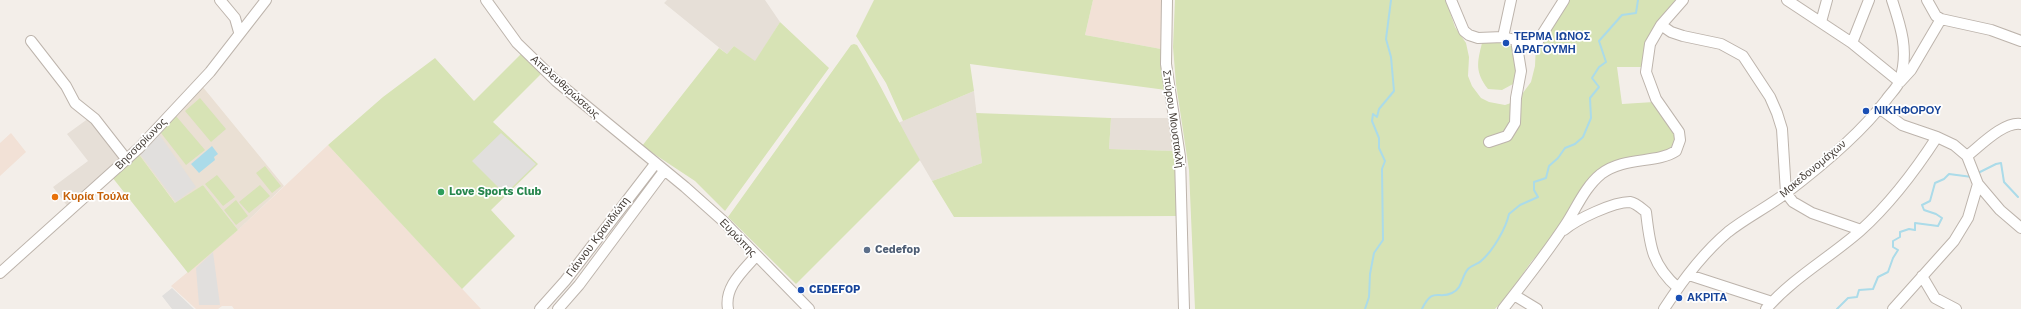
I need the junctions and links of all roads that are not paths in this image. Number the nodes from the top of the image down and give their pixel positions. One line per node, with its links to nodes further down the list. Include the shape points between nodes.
1 (220, 0): 17 (street, via 235,18)
2 (266, 0): 17 (street, Βησσαρίωνος)
3 (486, 0): 30 (street, Απελευθερώσεως, via 517,43 556,81)
4 (1167, 0): 48 (street, Σπύρου Μουστακλή, via 1166,64 1180,157)
5 (1452, 0): 18 (street, via 1464,31 1469,35 1478,38)
6 (1511, 0): 18 (street)
7 (1564, 0): 19 (street, via 1538,41 1533,44)
8 (1683, 0): 16 (street)
9 (1787, 0): 15 (street)
10 (1827, 0): 15 (street)
11 (1869, 0): 22 (street)
12 (1892, 0): 23 (street, via 1904,37)
13 (1927, 0): 14 (street, via 1936,16)
14 (1941, 19): 21 (street, via 1991,30); 23 (street, Μακεδονομάχων, via 1911,70)
15 (1821, 22): 22 (street)
16 (1662, 25): 33 (street, via 1671,32 1683,36 1722,44 1743,56 1753,69 1770,97 1782,129); 36 (street, via 1650,44 1646,72 1656,99 1679,132 1680,140 1676,150 1666,156 1625,162 1600,174 1582,196)
17 (239, 32): 29 (street, Βησσαρίωνος, via 210,72)
18 (1503, 37): 19 (street)
19 (1516, 40): 27 (street, via 1520,71 1515,123 1507,136)
20 (32, 41): 29 (street, via 66,86 75,103 95,119)
21 (2021, 41)
22 (1852, 43): 23 (street)
23 (1900, 82): 24 (street, Μακεδονομάχων)
24 (1879, 108): 26 (street, via 1902,125); 33 (street, Μακεδονομάχων, via 1842,145)
25 (2021, 124): 28 (street, via 2015,123 2005,127)
26 (1937, 137): 28 (street, via 1954,145); 35 (street, via 1916,169)
27 (1490, 142)
28 (1967, 156): 32 (street)
29 (127, 160): 38 (street, Βησσαρίωνος)
30 (655, 164): 31 (street, Απελευθερώσεως); 44 (street, Γιάννου Κρανιδιώτη, via 565,281)
31 (664, 170): 37 (street, Ευρώπης, via 722,220); 45 (street, Γιάννου Κρανιδιώτη, via 579,286)
32 (1978, 184): 34 (street, via 2000,210); 40 (street, via 1968,218 1954,241)
33 (1786, 193): 35 (street, via 1793,202 1812,213); 39 (street, Μακεδονομάχων, via 1727,233)
34 (2021, 228)
35 (1860, 230): 43 (street)
36 (1556, 237): 41 (street, via 1570,225 1612,206 1630,202 1646,212 1657,265); 42 (street)
37 (756, 256): 46 (street, via 730,288); 47 (street, Ευρώπης)
38 (0, 273)
39 (1689, 275): 41 (street, Μακεδονομάχων); 43 (street)
40 (1922, 276): 52 (street); 53 (street, via 1935,298)
41 (1678, 288): 51 (street, Μακεδονομάχων)
42 (1514, 295): 49 (street); 50 (street)
43 (1769, 305)
44 (540, 309)
45 (558, 309)
46 (728, 309)
47 (809, 309)
48 (1184, 309)
49 (1503, 309)
50 (1537, 309)
51 (1664, 309)
52 (1893, 309)
53 (1956, 309)

